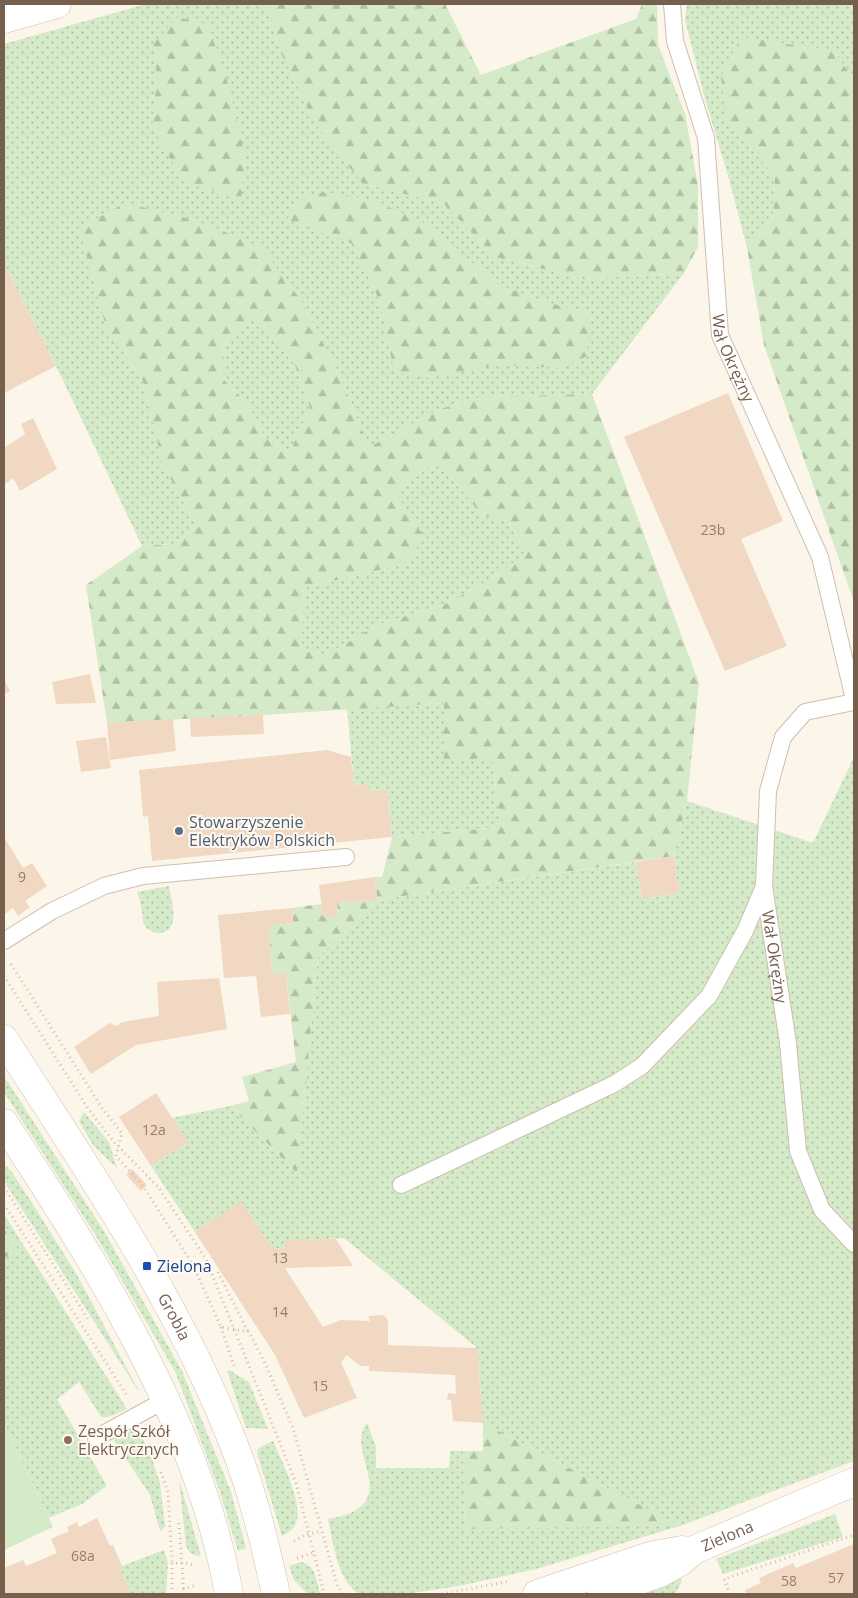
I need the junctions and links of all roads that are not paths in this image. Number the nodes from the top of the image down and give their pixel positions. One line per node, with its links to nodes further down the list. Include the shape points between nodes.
1 (57, 4): 3 (main road)
2 (672, 4): 4 (lane, Wał Okrężny, via 675,41 706,138 720,335 820,557)
3 (4, 19)
4 (854, 700): 6 (lane, Wał Okrężny, via 804,712 783,737 768,791)
5 (346, 857): 7 (lane, via 142,876 117,882 52,911)
6 (764, 886): 10 (lane, via 709,996 642,1066 614,1084); 11 (lane, Wał Okrężny, via 788,1043 798,1150 822,1210)
7 (4, 942)
8 (4, 1040): 17 (main road, Grobla, via 127,1233 191,1347 243,1471)
9 (4, 1123): 12 (main road, via 90,1261)
10 (400, 1185)
11 (854, 1244)
12 (166, 1400): 13 (lane); 16 (main road, via 207,1508)
13 (96, 1438)
14 (854, 1482): 15 (main road, Zielona)
15 (696, 1550): 18 (main road, via 650,1556); 19 (main road, Zielona, via 662,1572)
16 (229, 1594)
17 (276, 1594)
18 (537, 1594)
19 (602, 1594)

